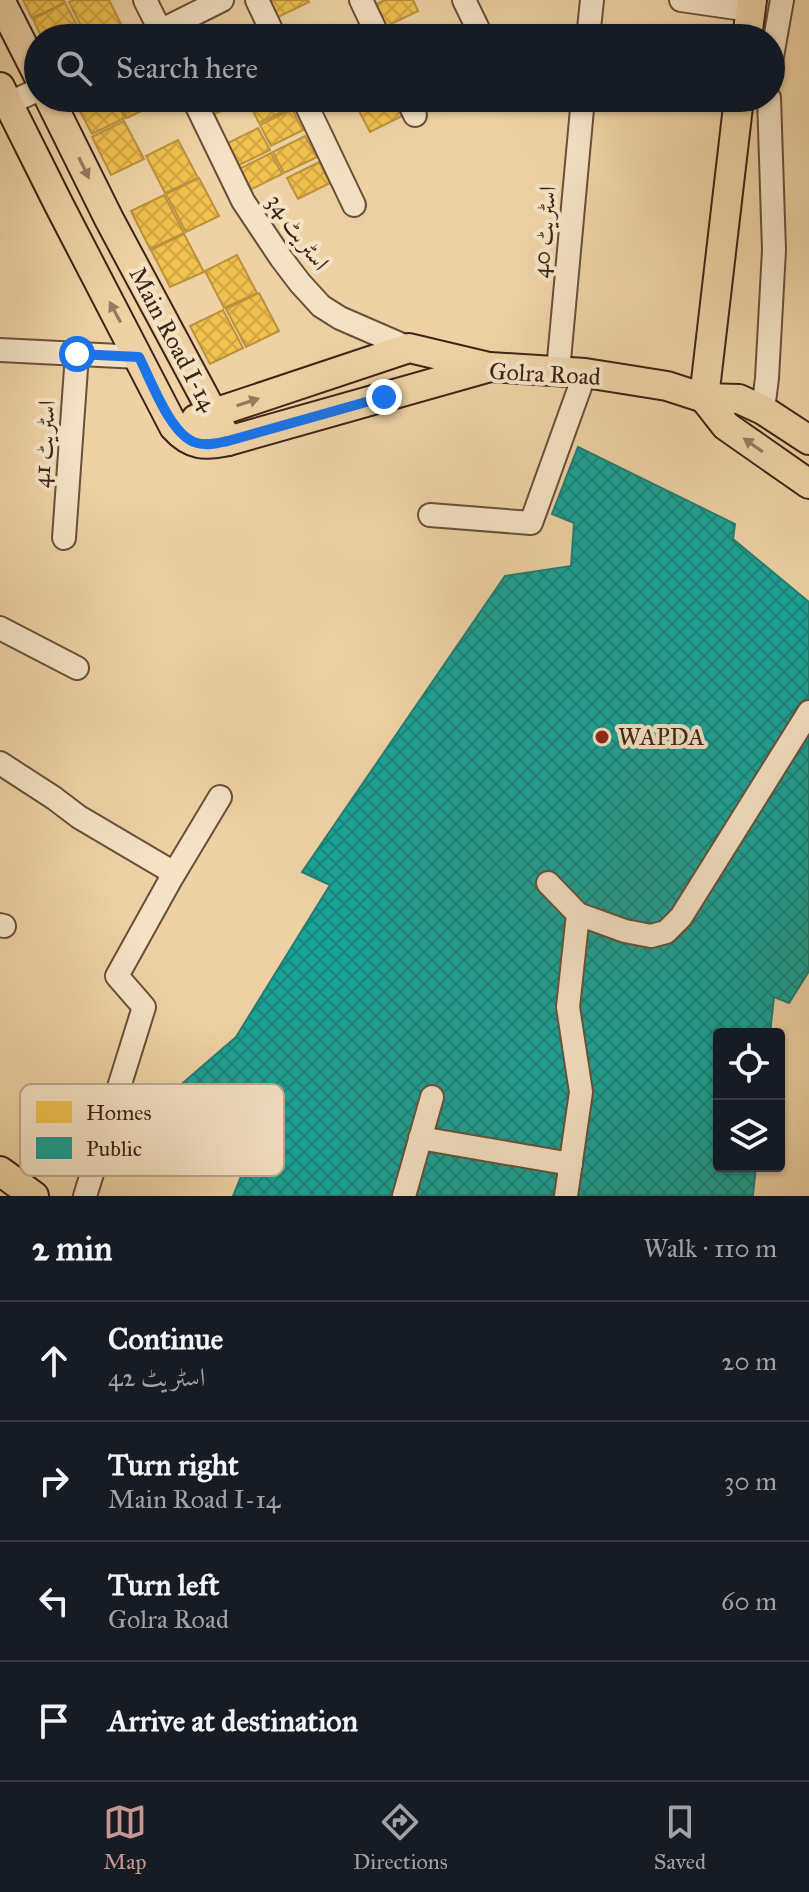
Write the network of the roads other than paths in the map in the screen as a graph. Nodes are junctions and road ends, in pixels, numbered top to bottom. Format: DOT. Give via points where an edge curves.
graph roads {
  1 [pos="0,0"];
  2 [pos="145,0"];
  3 [pos="222,0"];
  4 [pos="257,0"];
  5 [pos="361,0"];
  6 [pos="464,0"];
  7 [pos="592,0"];
  8 [pos="681,0"];
  9 [pos="782,0"];
  10 [pos="751,5"];
  11 [pos="153,24"];
  12 [pos="179,24"];
  13 [pos="268,24"];
  14 [pos="372,24"];
  15 [pos="476,24"];
  16 [pos="589,24"];
  17 [pos="778,24"];
  18 [pos="24,47"];
  19 [pos="24,94"];
  20 [pos="3,99"];
  21 [pos="56,112"];
  22 [pos="200,112"];
  23 [pos="310,112"];
  24 [pos="582,112"];
  25 [pos="737,112"];
  26 [pos="769,112"];
  27 [pos="354,205"];
  28 [pos="409,348"];
  29 [pos="0,350"];
  30 [pos="77,354"];
  31 [pos="139,357"];
  32 [pos="490,367"];
  33 [pos="571,372"];
  34 [pos="704,398"];
  35 [pos="763,410"];
  36 [pos="213,413"];
  37 [pos="174,427"];
  38 [pos="809,440"];
  39 [pos="228,441"];
  40 [pos="809,484"];
  41 [pos="430,515"];
  42 [pos="64,538"];
  43 [pos="0,628"];
  44 [pos="77,668"];
  45 [pos="809,712"];
  46 [pos="0,763"];
  47 [pos="220,797"];
  48 [pos="174,873"];
  49 [pos="548,883"];
  50 [pos="578,914"];
  51 [pos="120,1084"];
  52 [pos="432,1097"];
  53 [pos="420,1138"];
  54 [pos="571,1164"];
  55 [pos="0,1171"];
  56 [pos="91,1176"];
  57 [pos="34,1196"];
  58 [pos="85,1196"];
  59 [pos="404,1196"];
  60 [pos="566,1196"];
  1 -- 18 [label="main road"];
  2 -- 11 [label="street"];
  3 -- 12 [label="street"];
  4 -- 13 [label="street"];
  5 -- 14 [label="street"];
  6 -- 15 [label="street"];
  7 -- 16 [label="street"];
  8 -- 10 [label="street"];
  9 -- 17 [label="street"];
  19 -- 20 [label="street"];
  31 -- 20 [label="main road, Main Road I-14, one-way"];
  21 -- 36 [label="main road, Main Road I-14, one-way"];
  22 -- 28 [label="street, اسٹریٹ 34" via="243,201 300,283 340,318"];
  23 -- 27 [label="street"];
  24 -- 33 [label="street, اسٹریٹ 40"];
  25 -- 34 [label="main road"];
  26 -- 35 [label="street" via="774,250"];
  28 -- 32 [label="main road"];
  36 -- 28 [label="main road, one-way"];
  29 -- 30 [label="street"];
  30 -- 31 [label="street"];
  30 -- 42 [label="street, اسٹریٹ 41"];
  31 -- 37 [label="main road, Main Road I-14"];
  32 -- 33 [label="main road, Golra Road"];
  32 -- 39 [label="main road, Golra Road"];
  33 -- 34 [label="main road, Golra Road" via="667,386"];
  33 -- 41 [label="street, اسٹریٹ 40" via="531,523"];
  34 -- 35 [label="main road, Golra Road" via="739,399"];
  40 -- 34 [label="main road, one-way" via="726,426"];
  35 -- 38 [label="main road, Golra Road"];
  36 -- 37 [label="main road"];
  36 -- 39 [label="main road, Main Road I-14"];
  37 -- 39 [label="main road, Main Road I-14" via="197,443"];
  43 -- 44 [label="street"];
  45 -- 50 [label="street" via="681,917 666,932 638,934"];
  46 -- 48 [label="street"];
  47 -- 48 [label="street"];
  48 -- 51 [label="street" via="117,976 144,1007"];
  49 -- 50 [label="street"];
  50 -- 54 [label="street" via="568,1007 581,1092"];
  52 -- 53 [label="street"];
  53 -- 54 [label="street"];
  53 -- 59 [label="street"];
  54 -- 60 [label="street"];
  55 -- 57 [label="main road"];
  56 -- 58 [label="street"];
}
